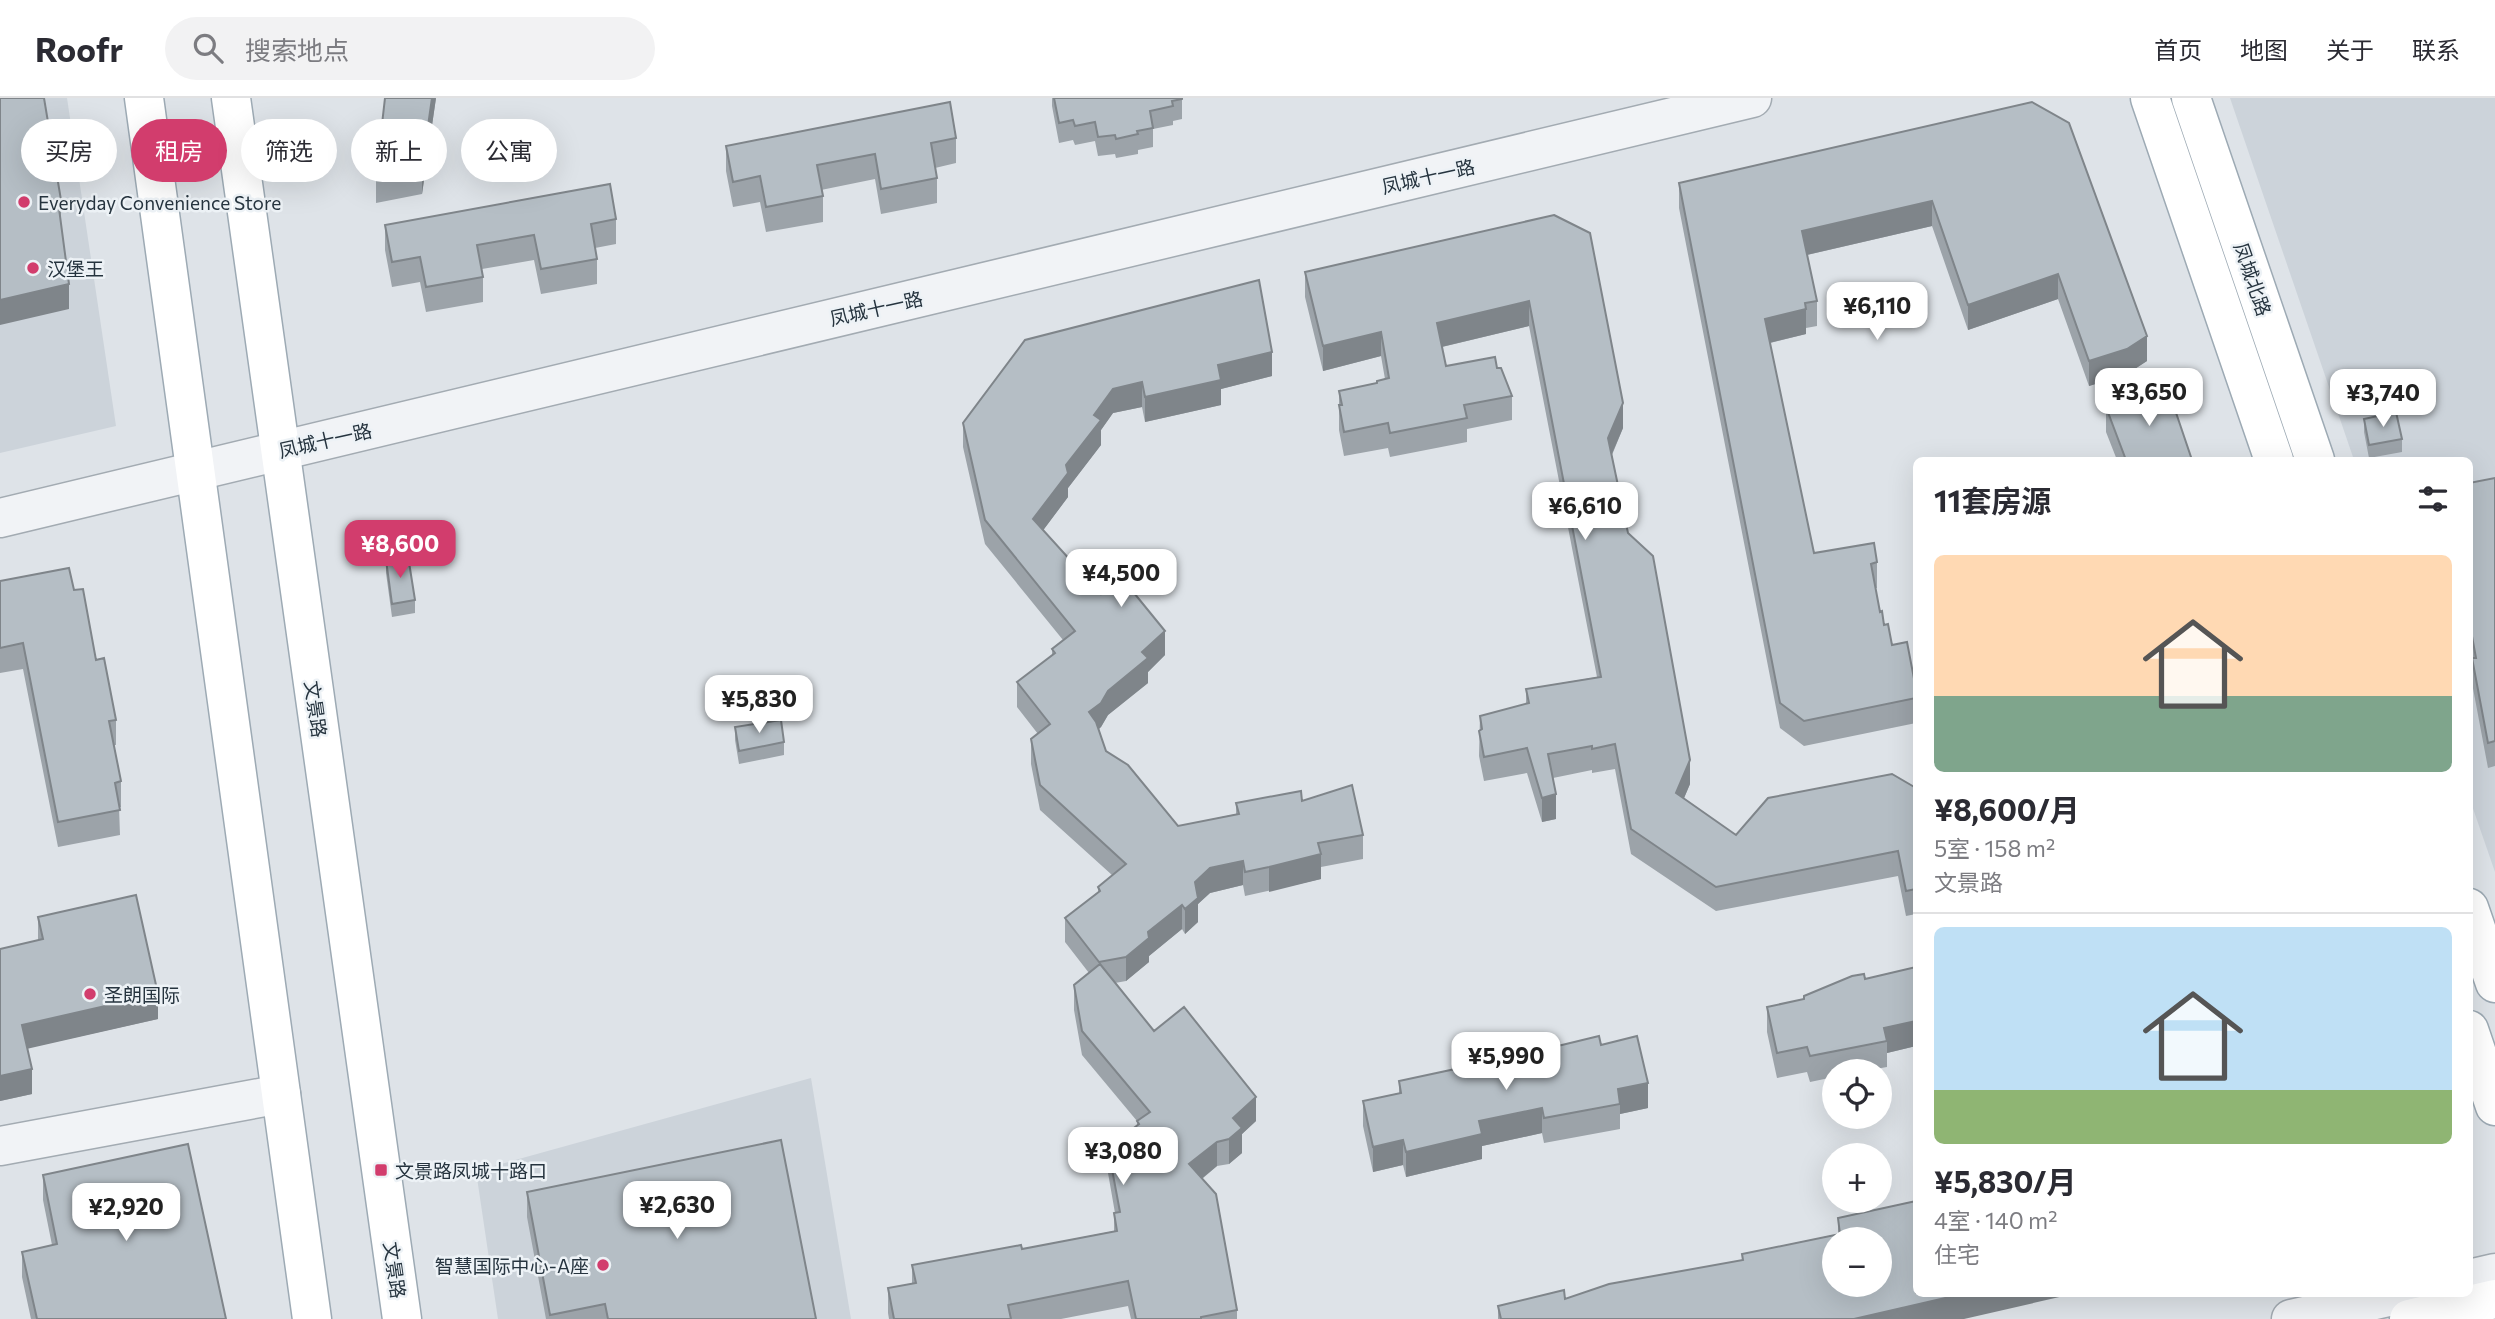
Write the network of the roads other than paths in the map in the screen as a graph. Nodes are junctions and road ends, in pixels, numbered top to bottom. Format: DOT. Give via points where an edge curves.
graph roads {
  1 [pos="144,98"];
  2 [pos="231,98"];
  3 [pos="1752,98"];
  4 [pos="2150,98"];
  5 [pos="2191,98"];
  6 [pos="279,451"];
  7 [pos="2273,457"];
  8 [pos="2314,457"];
  9 [pos="196,470"];
  10 [pos="0,517"];
  11 [pos="2473,920"];
  12 [pos="2495,983"];
  13 [pos="2473,1042"];
  14 [pos="281,1094"];
  15 [pos="2495,1106"];
  16 [pos="0,1146"];
  17 [pos="2495,1273"];
  18 [pos="2473,1278"];
  19 [pos="2388,1297"];
  20 [pos="2495,1299"];
  21 [pos="312,1319"];
  22 [pos="402,1319"];
  23 [pos="2291,1319"];
  24 [pos="2409,1319"];
  1 -- 9 [label="main road"];
  2 -- 6 [label="main road, 文景路"];
  3 -- 6 [label="street, 凤城十一路"];
  4 -- 7 [label="main road, 凤城北路"];
  5 -- 8 [label="main road, 凤城北路"];
  6 -- 9 [label="street, 凤城十一路"];
  6 -- 22 [label="main road, 文景路"];
  9 -- 10 [label="street, 凤城十一路"];
  9 -- 14 [label="main road"];
  11 -- 12 [label="main road"];
  13 -- 15 [label="main road"];
  14 -- 16 [label="street"];
  14 -- 21 [label="main road"];
  17 -- 18 [label="street"];
  19 -- 23 [label="street"];
  20 -- 24 [label="main road"];
}
